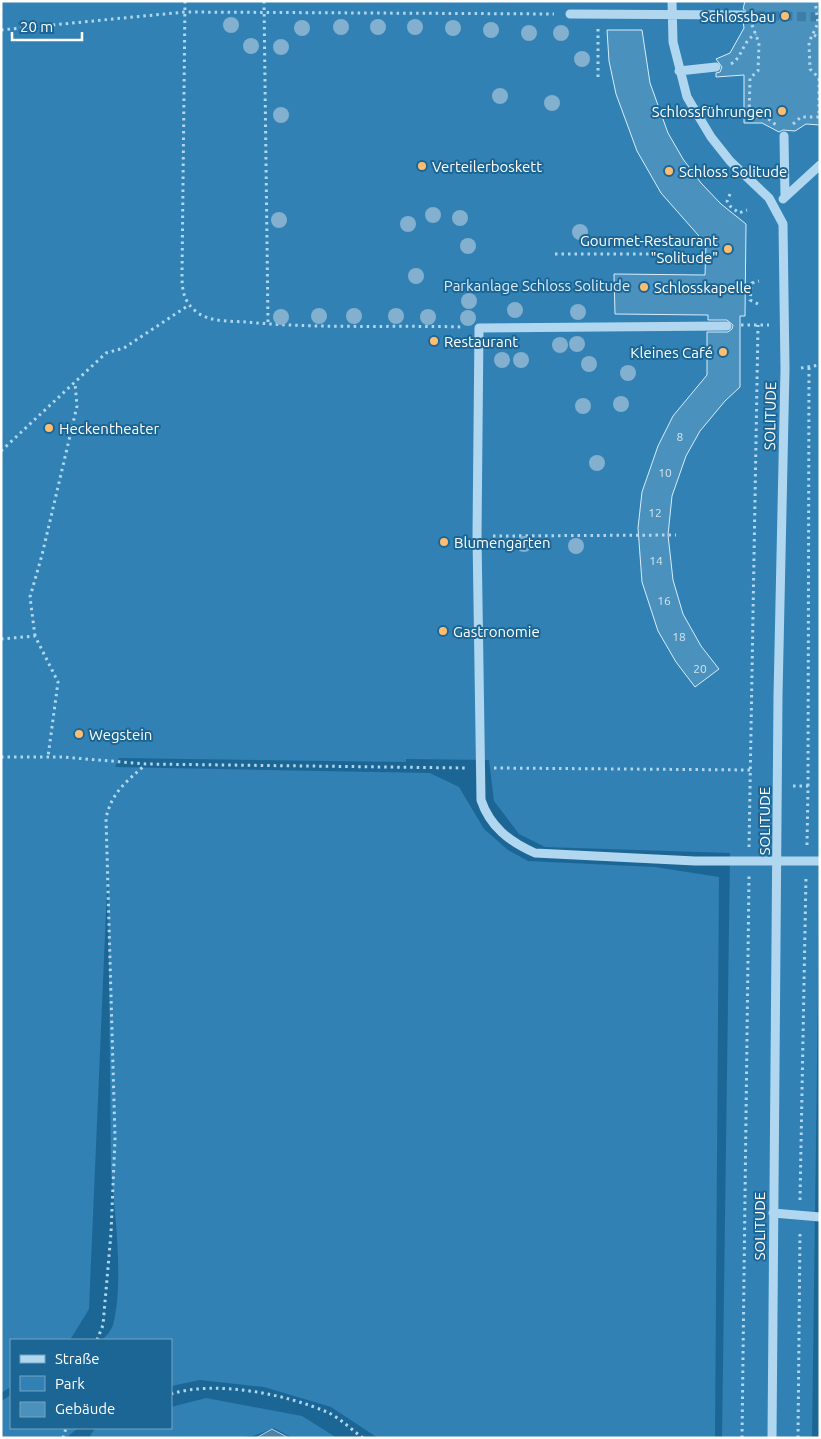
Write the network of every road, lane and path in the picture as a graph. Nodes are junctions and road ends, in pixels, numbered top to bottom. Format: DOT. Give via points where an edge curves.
graph roads {
  1 [pos="185,1"];
  2 [pos="264,1"];
  3 [pos="672,1"];
  4 [pos="816,2"];
  5 [pos="185,12"];
  6 [pos="264,12"];
  7 [pos="598,13"];
  8 [pos="672,13"];
  9 [pos="570,14"];
  10 [pos="743,14"];
  11 [pos="751,20"];
  12 [pos="1,30"];
  13 [pos="756,34"];
  14 [pos="814,35"];
  15 [pos="820,38"];
  16 [pos="716,67"];
  17 [pos="679,71"];
  18 [pos="598,77"];
  19 [pos="788,126"];
  20 [pos="783,131"];
  21 [pos="820,165"];
  22 [pos="730,194"];
  23 [pos="785,197"];
  24 [pos="775,206"];
  25 [pos="747,210"];
  26 [pos="555,254"];
  27 [pos="654,254"];
  28 [pos="758,281"];
  29 [pos="758,304"];
  30 [pos="189,305"];
  31 [pos="268,324"];
  32 [pos="745,325"];
  33 [pos="758,325"];
  34 [pos="785,325"];
  35 [pos="726,326"];
  36 [pos="479,328"];
  37 [pos="809,368"];
  38 [pos="75,383"];
  39 [pos="1,451"];
  40 [pos="676,535"];
  41 [pos="477,536"];
  42 [pos="35,636"];
  43 [pos="1,639"];
  44 [pos="1,756"];
  45 [pos="48,757"];
  46 [pos="146,764"];
  47 [pos="480,768"];
  48 [pos="751,770"];
  49 [pos="808,786"];
  50 [pos="778,787"];
  51 [pos="778,860"];
  52 [pos="749,861"];
  53 [pos="806,861"];
  54 [pos="820,861"];
  55 [pos="773,1213"];
  56 [pos="800,1216"];
  57 [pos="820,1217"];
  58 [pos="97,1339"];
  59 [pos="172,1394"];
  60 [pos="363,1438"];
  61 [pos="742,1438"];
  62 [pos="772,1438"];
  63 [pos="798,1438"];
  1 -- 5 [label="path"];
  2 -- 6 [label="path"];
  3 -- 8 [label="street, SOLITUDE"];
  4 -- 14 [label="path" via="818,23"];
  5 -- 6 [label="path"];
  5 -- 12 [label="path"];
  5 -- 30 [label="path" via="182,276 183,293"];
  6 -- 9 [label="path"];
  6 -- 31 [label="path"];
  7 -- 8 [label="street"];
  7 -- 9 [label="street"];
  7 -- 18 [label="path"];
  8 -- 10 [label="street"];
  8 -- 17 [label="street, SOLITUDE"];
  11 -- 13 [label="path"];
  13 -- 16 [label="path" via="746,41 735,61 728,66"];
  13 -- 20 [label="path" via="759,42 758,71 750,78 749,117 766,118"];
  14 -- 15 [label="path"];
  14 -- 19 [label="path" via="809,42 810,69 818,78 819,117 801,117"];
  16 -- 17 [label="street"];
  17 -- 24 [label="street, SOLITUDE" via="687,97 711,137"];
  20 -- 23 [label="street"];
  21 -- 23 [label="street"];
  22 -- 25 [label="path" via="731,210 741,213"];
  23 -- 24 [label="street"];
  24 -- 34 [label="street, SOLITUDE" via="783,224"];
  26 -- 27 [label="path"];
  28 -- 29 [label="path" via="752,283 748,292 752,302"];
  30 -- 31 [label="path" via="212,319"];
  30 -- 38 [label="path" via="124,348 106,353"];
  31 -- 36 [label="path"];
  32 -- 33 [label="path"];
  33 -- 34 [label="path"];
  33 -- 48 [label="path"];
  34 -- 50 [label="street, SOLITUDE"];
  35 -- 36 [label="street"];
  36 -- 41 [label="street"];
  37 -- 49 [label="path"];
  38 -- 39 [label="path"];
  38 -- 42 [label="path" via="77,406 30,597"];
  40 -- 41 [label="path"];
  41 -- 47 [label="street"];
  42 -- 43 [label="path"];
  42 -- 45 [label="path" via="58,682"];
  44 -- 45 [label="path"];
  45 -- 46 [label="path"];
  46 -- 47 [label="path"];
  46 -- 58 [label="path" via="117,791 106,818 115,1138 103,1325"];
  47 -- 48 [label="path"];
  47 -- 52 [label="street" via="481,800 492,822 518,846 536,854"];
  48 -- 52 [label="path"];
  49 -- 50 [label="path"];
  49 -- 53 [label="path"];
  50 -- 51 [label="street, SOLITUDE"];
  51 -- 52 [label="street"];
  51 -- 53 [label="street"];
  51 -- 55 [label="street, SOLITUDE"];
  52 -- 61 [label="path"];
  53 -- 54 [label="street"];
  53 -- 56 [label="path"];
  55 -- 56 [label="street"];
  55 -- 62 [label="street, SOLITUDE"];
  56 -- 57 [label="street"];
  56 -- 63 [label="path"];
  59 -- 60 [label="path" via="189,1388 264,1392 330,1414"];
}
